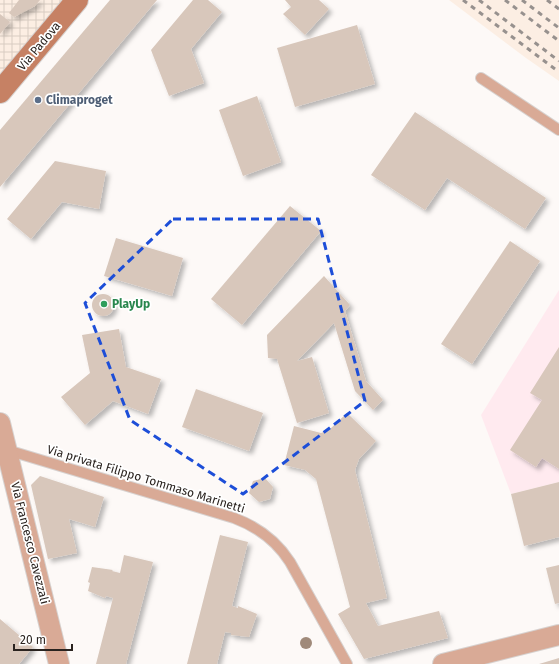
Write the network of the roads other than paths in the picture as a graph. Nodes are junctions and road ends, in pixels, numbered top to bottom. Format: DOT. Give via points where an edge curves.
graph roads {
  1 [pos="77,0"];
  2 [pos="481,78"];
  3 [pos="0,92"];
  4 [pos="559,130"];
  5 [pos="0,423"];
  6 [pos="7,450"];
  7 [pos="559,635"];
  8 [pos="59,664"];
  9 [pos="347,664"];
  10 [pos="443,664"];
  1 -- 3 [label="street, Via Padova"];
  2 -- 4 [label="lane"];
  5 -- 6 [label="street, Via Francesco Cavezzali"];
  6 -- 8 [label="street, Via Francesco Cavezzali"];
  6 -- 9 [label="lane, Via privata Filippo Tommaso Marinetti" via="234,518 264,533 279,546 290,562"];
  7 -- 10 [label="street"];
}
